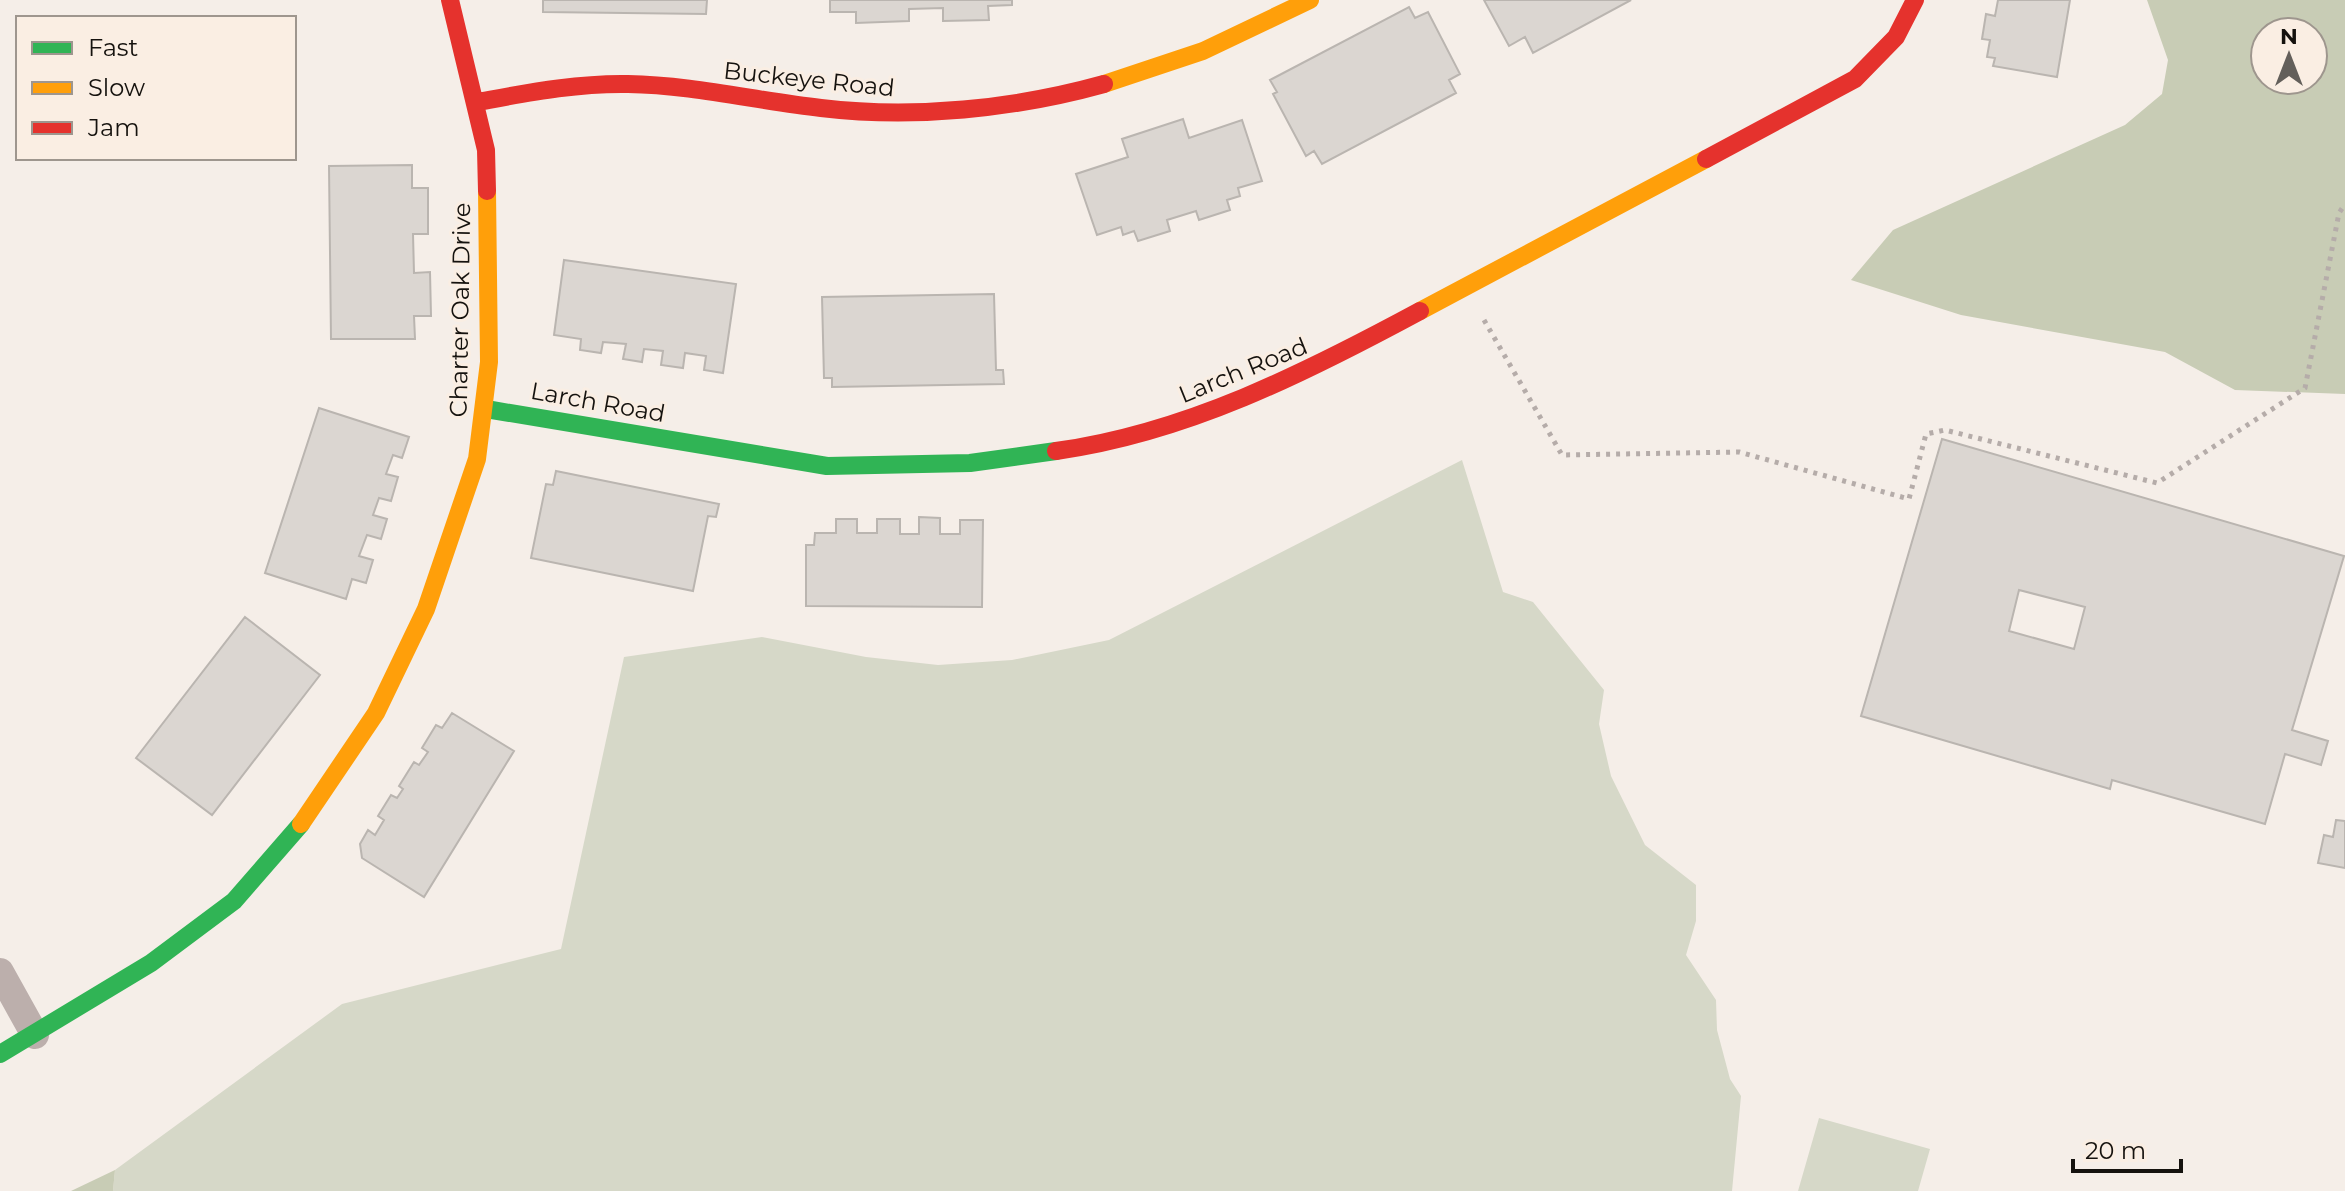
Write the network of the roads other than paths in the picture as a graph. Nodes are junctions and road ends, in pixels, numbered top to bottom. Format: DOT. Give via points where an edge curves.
graph roads {
  1 [pos="450,0"];
  2 [pos="1915,0"];
  3 [pos="1298,3"];
  4 [pos="477,102"];
  5 [pos="486,409"];
  6 [pos="0,972"];
  7 [pos="35,1035"];
  8 [pos="0,1054"];
  1 -- 4 [label="street, Charter Oak Drive"];
  2 -- 5 [label="street, Larch Road" via="1896,37 1855,79 1314,368 1204,414 1084,447 970,463 827,466"];
  3 -- 4 [label="street, Buckeye Road" via="1225,45 1076,89 961,110 848,111 608,83"];
  4 -- 5 [label="street, Charter Oak Drive" via="486,150"];
  5 -- 7 [label="street, Charter Oak Drive" via="477,459 426,609 376,713 309,815 234,901 151,963"];
  6 -- 7 [label="street"];
  7 -- 8 [label="street, Charter Oak Drive"];
}
